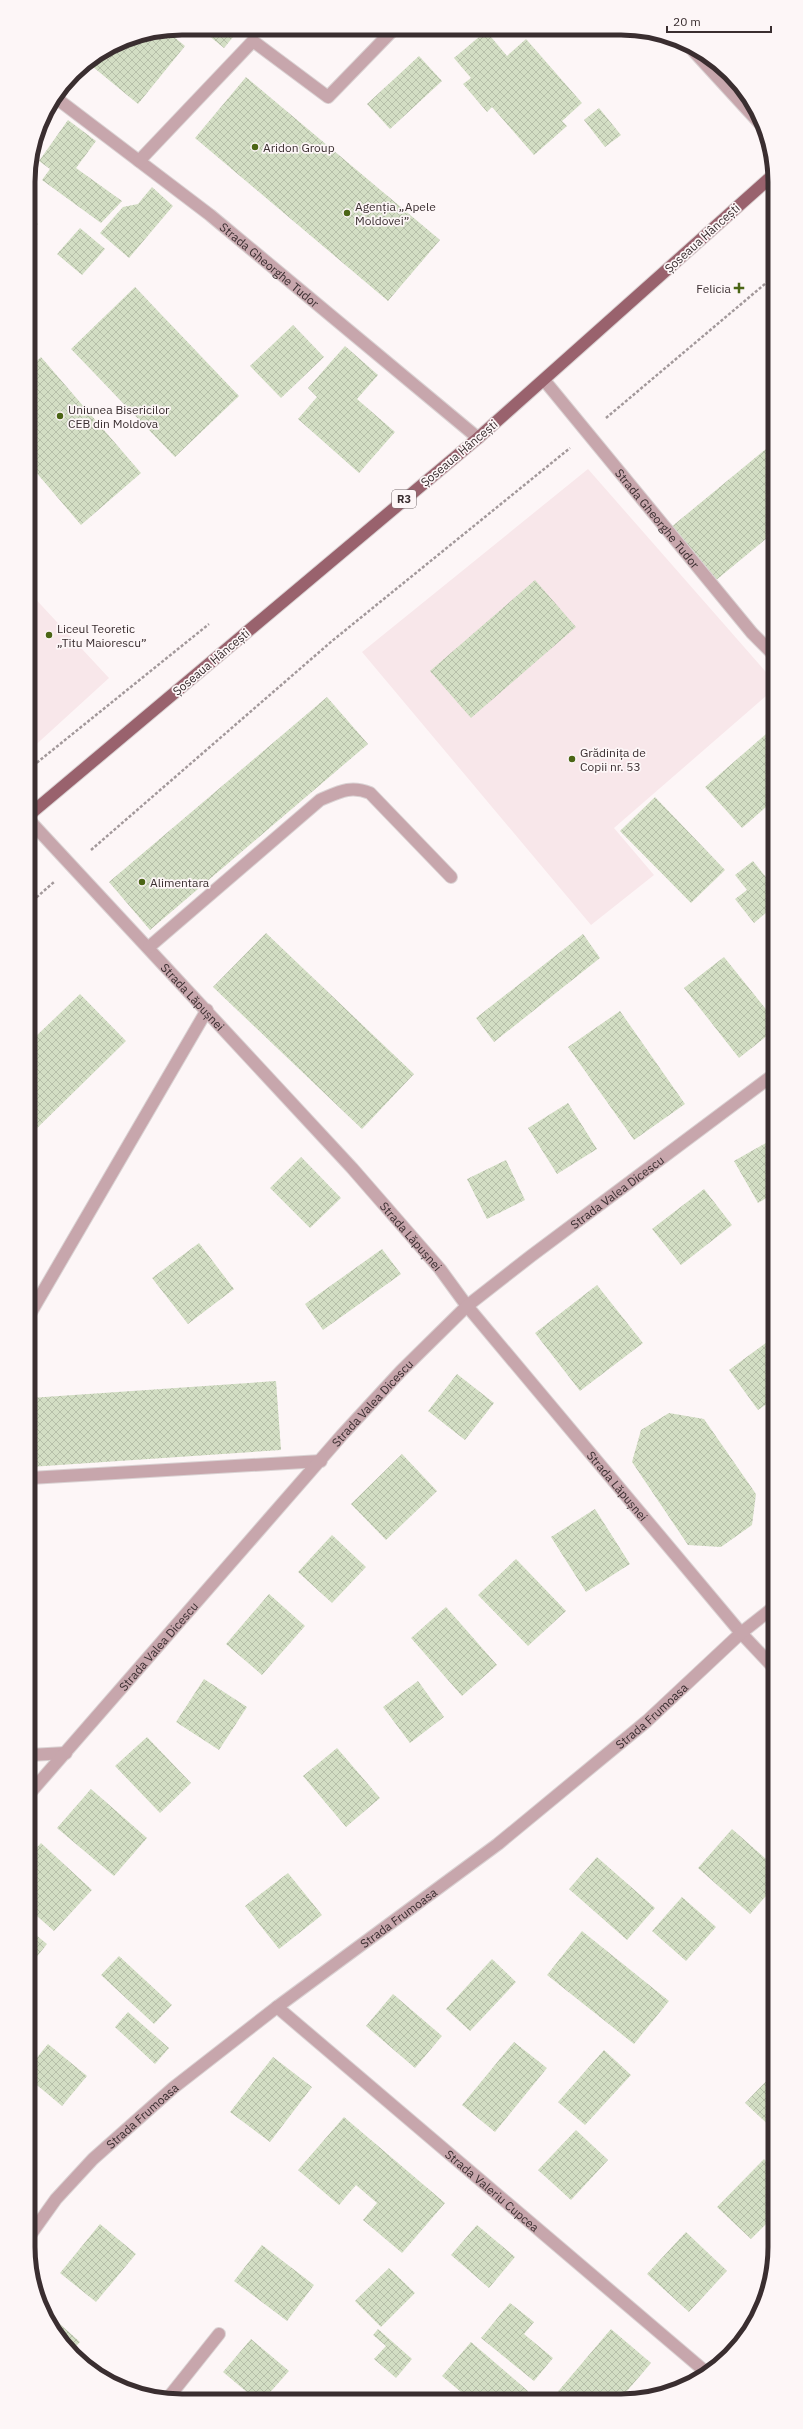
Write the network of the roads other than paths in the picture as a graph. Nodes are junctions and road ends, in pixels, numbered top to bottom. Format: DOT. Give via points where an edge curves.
graph roads {
  1 [pos="388,35"];
  2 [pos="700,58"];
  3 [pos="60,101"];
  4 [pos="752,114"];
  5 [pos="139,161"];
  6 [pos="768,180"];
  7 [pos="544,380"];
  8 [pos="478,438"];
  9 [pos="768,649"];
  10 [pos="35,810"];
  11 [pos="35,826"];
  12 [pos="451,877"];
  13 [pos="149,947"];
  14 [pos="207,1010"];
  15 [pos="768,1079"];
  16 [pos="35,1305"];
  17 [pos="467,1306"];
  18 [pos="321,1461"];
  19 [pos="35,1478"];
  20 [pos="768,1612"];
  21 [pos="741,1633"];
  22 [pos="768,1662"];
  23 [pos="66,1753"];
  24 [pos="35,1755"];
  25 [pos="35,1787"];
  26 [pos="278,2007"];
  27 [pos="35,2228"];
  28 [pos="218,2334"];
  29 [pos="702,2370"];
  30 [pos="171,2394"];
  1 -- 5 [label="street" via="328,97 253,41"];
  2 -- 4 [label="street"];
  3 -- 5 [label="street, Strada Gheorghe Tudor"];
  5 -- 8 [label="street, Strada Gheorghe Tudor" via="210,215"];
  6 -- 7 [label="main road, Șoseaua Hâncești / R3"];
  7 -- 8 [label="main road, Șoseaua Hâncești / R3"];
  7 -- 9 [label="street, Strada Gheorghe Tudor" via="752,633"];
  8 -- 10 [label="main road, Șoseaua Hâncești / R3"];
  11 -- 13 [label="street, Strada Lăpușnei"];
  12 -- 13 [label="street" via="370,793 358,788 340,791 320,800"];
  13 -- 14 [label="street, Strada Lăpușnei"];
  14 -- 16 [label="street"];
  14 -- 17 [label="street, Strada Lăpușnei" via="352,1168 440,1269"];
  15 -- 17 [label="street, Strada Valea Dicescu"];
  17 -- 18 [label="street, Strada Valea Dicescu" via="401,1371"];
  17 -- 21 [label="street, Strada Lăpușnei"];
  18 -- 19 [label="street"];
  18 -- 23 [label="street, Strada Valea Dicescu"];
  20 -- 21 [label="street, Strada Frumoasa"];
  21 -- 22 [label="street, Strada Lăpușnei"];
  21 -- 26 [label="street, Strada Frumoasa" via="646,1721 498,1844"];
  23 -- 24 [label="street"];
  23 -- 25 [label="street, Strada Valea Dicescu"];
  26 -- 27 [label="street, Strada Frumoasa" via="173,2088 92,2158 56,2199"];
  26 -- 29 [label="street, Strada Valeriu Cupcea"];
  28 -- 30 [label="street"];
}
